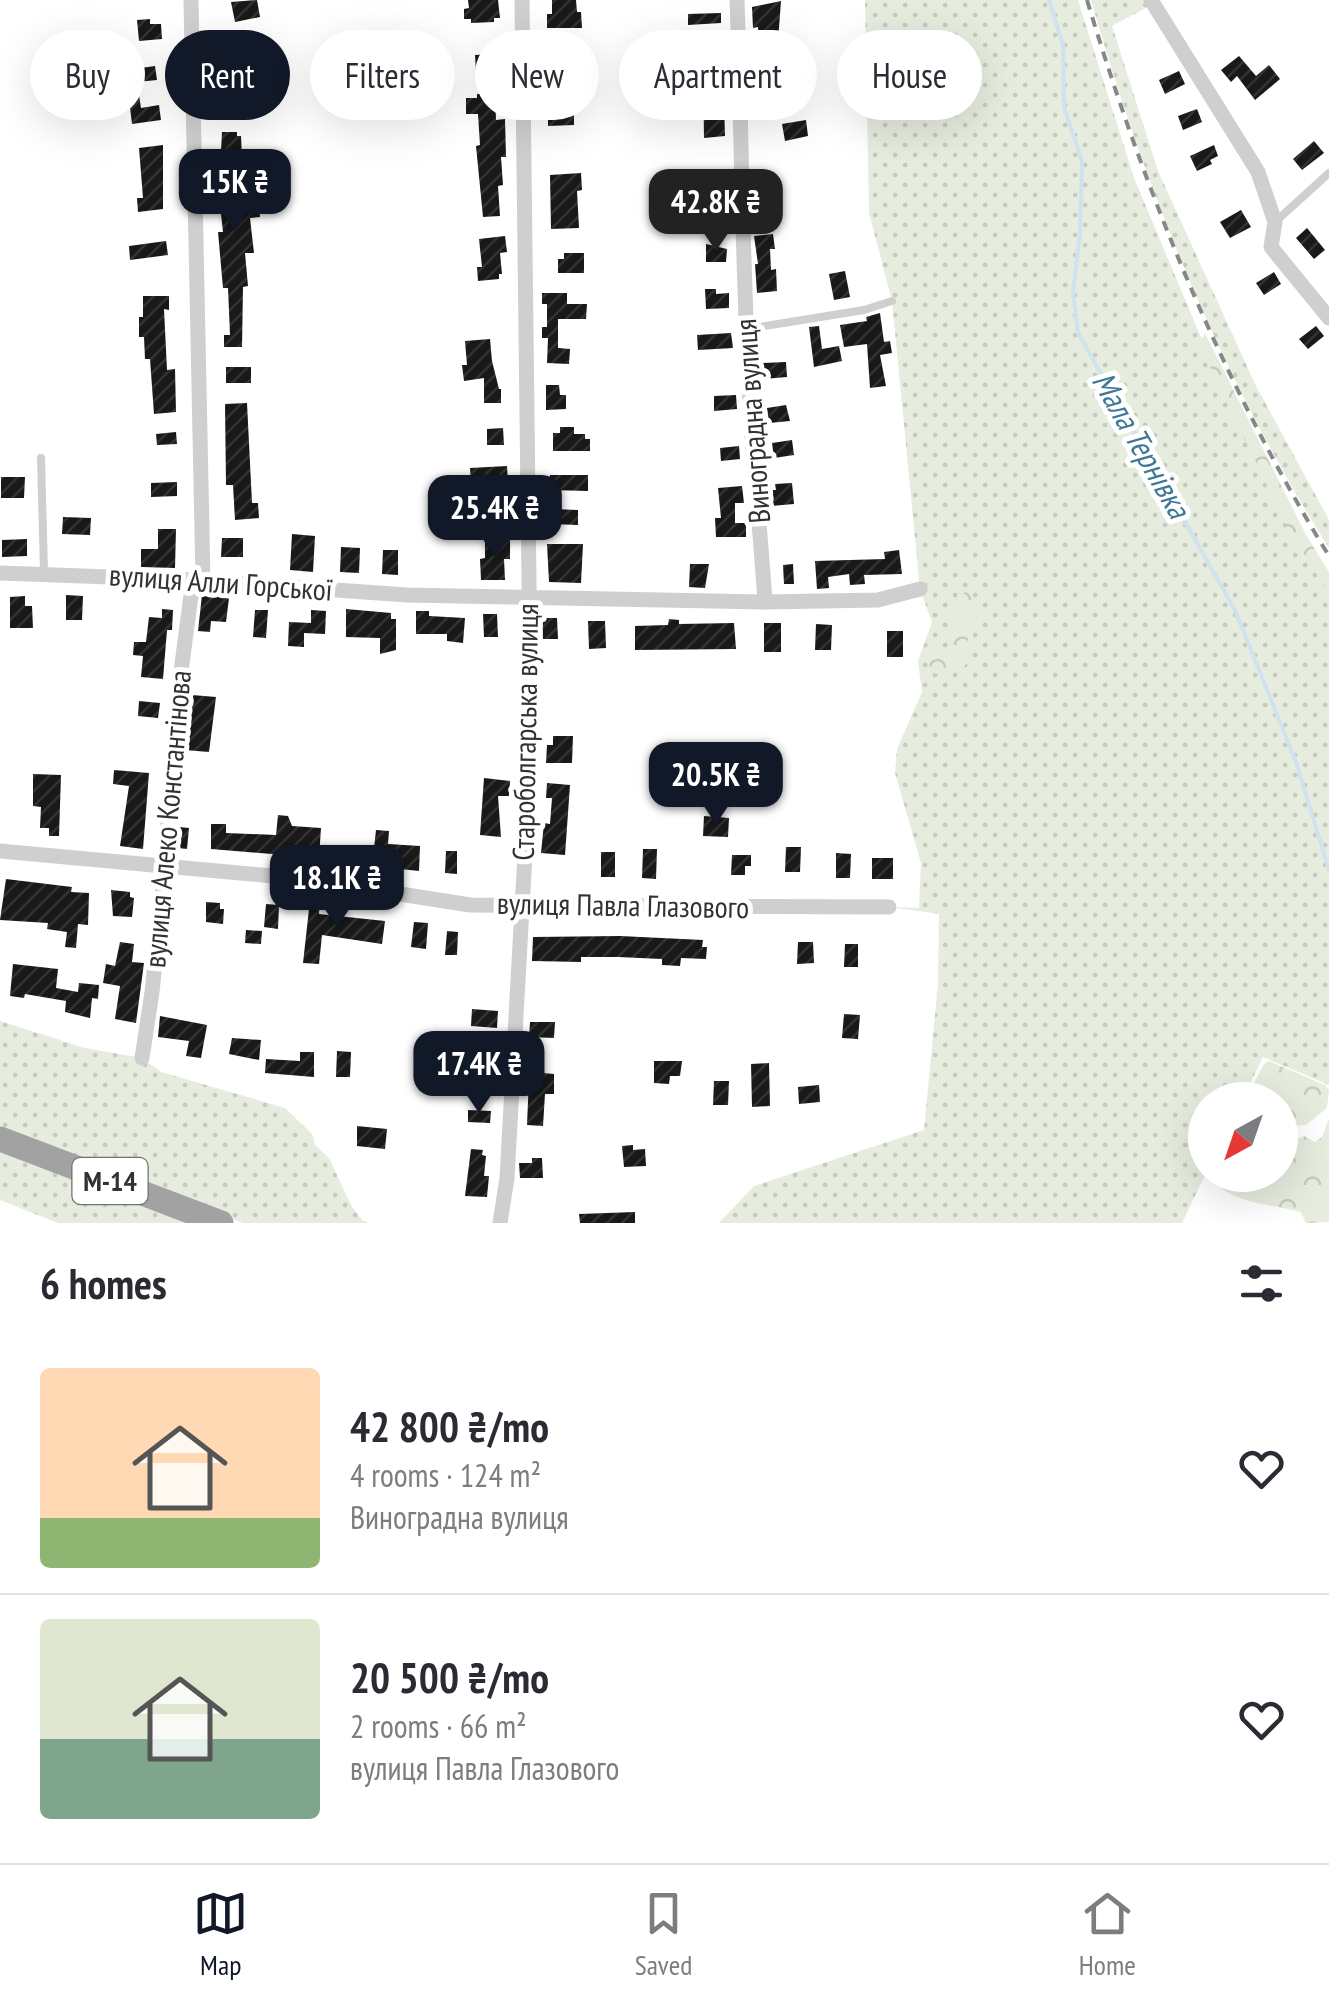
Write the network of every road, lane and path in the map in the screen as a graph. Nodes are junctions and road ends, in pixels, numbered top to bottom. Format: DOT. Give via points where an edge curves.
graph roads {
  1 [pos="191,0"];
  2 [pos="522,0"];
  3 [pos="737,0"];
  4 [pos="1151,0"];
  5 [pos="1329,172"];
  6 [pos="1276,222"];
  7 [pos="892,302"];
  8 [pos="1329,318"];
  9 [pos="747,329"];
  10 [pos="41,458"];
  11 [pos="44,572"];
  12 [pos="0,573"];
  13 [pos="198,580"];
  14 [pos="920,589"];
  15 [pos="528,596"];
  16 [pos="766,602"];
  17 [pos="0,851"];
  18 [pos="165,868"];
  19 [pos="523,904"];
  20 [pos="889,907"];
  21 [pos="142,1058"];
  22 [pos="0,1139"];
  23 [pos="221,1223"];
  24 [pos="500,1223"];
  1 -- 13 [label="street, вулиця Алеко Константінова"];
  2 -- 15 [label="street, Староболгарська вулиця"];
  3 -- 9 [label="street, Виноградна вулиця"];
  4 -- 6 [label="street" via="1258,172"];
  5 -- 6 [label="lane"];
  6 -- 8 [label="street" via="1271,246"];
  7 -- 9 [label="lane"];
  9 -- 16 [label="street, Виноградна вулиця"];
  10 -- 11 [label="lane"];
  11 -- 12 [label="street, вулиця Алли Горської"];
  11 -- 13 [label="street, вулиця Алли Горської"];
  13 -- 15 [label="street, вулиця Алли Горської"];
  13 -- 18 [label="street, вулиця Алеко Константінова" via="174,725"];
  14 -- 16 [label="street, вулиця Алли Горської" via="878,600"];
  15 -- 16 [label="street, вулиця Алли Горської"];
  15 -- 19 [label="street, Староболгарська вулиця" via="531,730"];
  17 -- 18 [label="street, вулиця Павла Глазового"];
  18 -- 19 [label="street, вулиця Павла Глазового" via="305,879 460,904"];
  18 -- 21 [label="street, вулиця Алеко Константінова"];
  19 -- 20 [label="street, вулиця Павла Глазового"];
  19 -- 24 [label="street, Староболгарська вулиця"];
  22 -- 23 [label="highway, М-14"];
}
